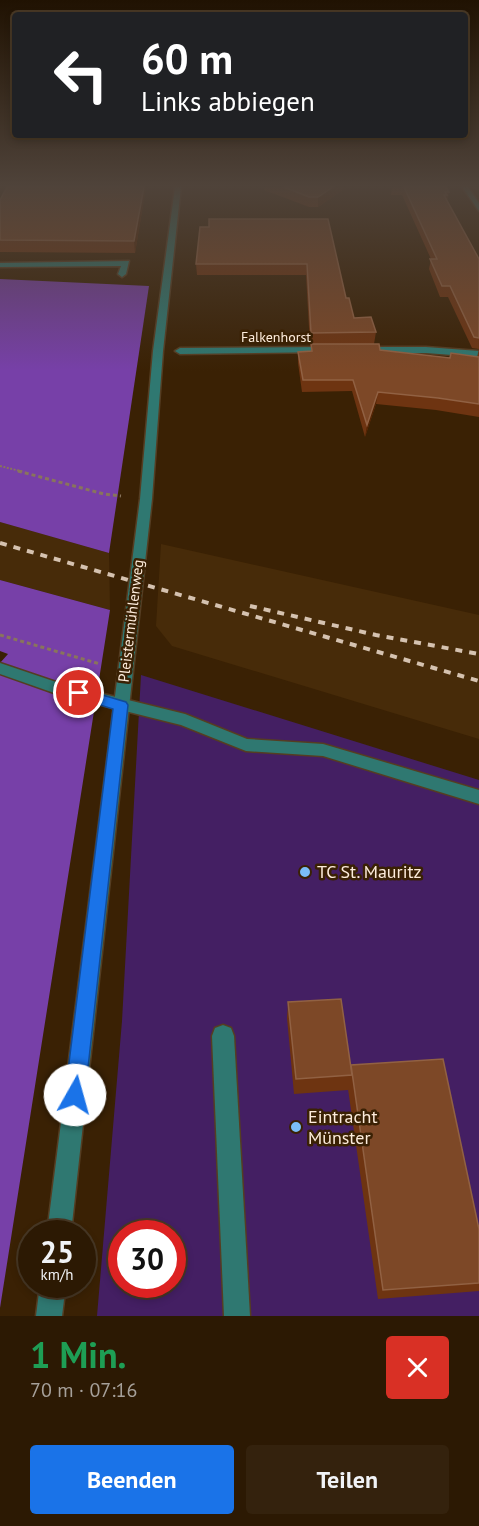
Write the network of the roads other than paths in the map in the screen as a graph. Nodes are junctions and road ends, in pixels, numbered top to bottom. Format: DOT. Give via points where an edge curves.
graph roads {
  1 [pos="171,248"];
  2 [pos="0,265"];
  3 [pos="122,274"];
  4 [pos="344,350"];
  5 [pos="356,350"];
  6 [pos="180,351"];
  7 [pos="479,354"];
  8 [pos="0,668"];
  9 [pos="121,705"];
  10 [pos="479,797"];
  11 [pos="223,1036"];
  12 [pos="61,1220"];
  13 [pos="51,1298"];
  14 [pos="49,1316"];
  15 [pos="237,1316"];
  1 -- 9 [label="street, Pleistermühlenweg"];
  2 -- 3 [label="street" via="126,263"];
  4 -- 6 [label="street, Falkenhorst"];
  5 -- 7 [label="street"];
  8 -- 9 [label="street"];
  9 -- 10 [label="street" via="185,720 246,745 323,750"];
  9 -- 12 [label="street, Pleistermühlenweg"];
  11 -- 15 [label="street"];
  13 -- 14 [label="street"];
}
